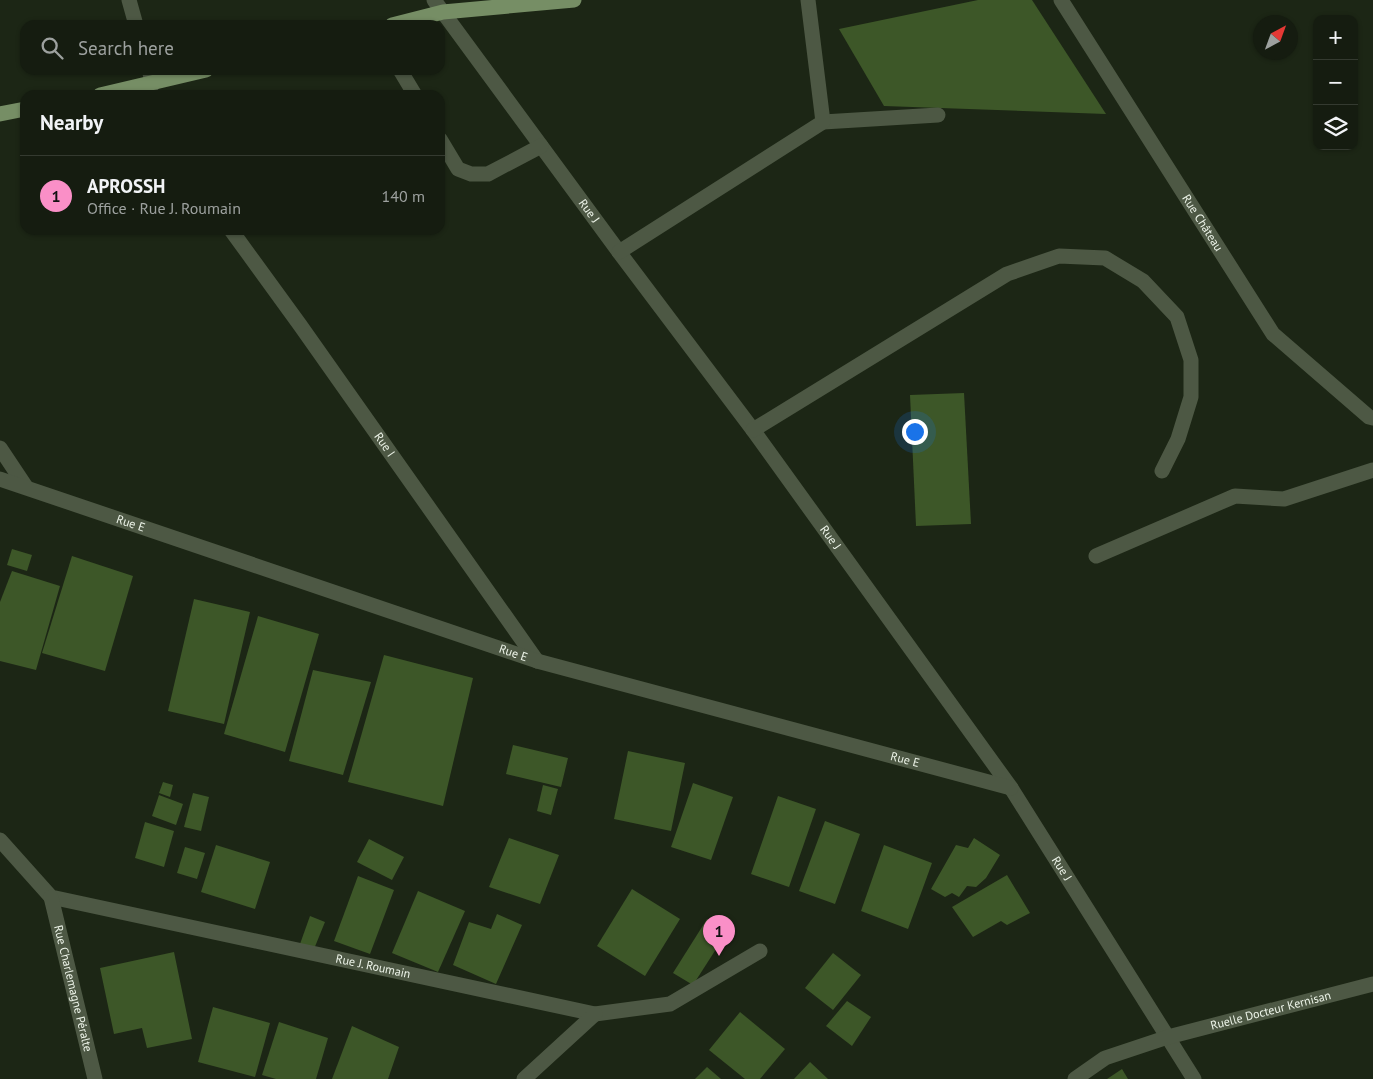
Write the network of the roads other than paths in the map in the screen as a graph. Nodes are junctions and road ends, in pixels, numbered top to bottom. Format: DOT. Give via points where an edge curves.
graph roads {
  1 [pos="129,0"];
  2 [pos="574,0"];
  3 [pos="808,0"];
  4 [pos="1060,0"];
  5 [pos="439,6"];
  6 [pos="135,20"];
  7 [pos="404,20"];
  8 [pos="167,75"];
  9 [pos="403,75"];
  10 [pos="151,77"];
  11 [pos="133,90"];
  12 [pos="411,90"];
  13 [pos="20,110"];
  14 [pos="0,114"];
  15 [pos="938,115"];
  16 [pos="823,122"];
  17 [pos="541,146"];
  18 [pos="445,147"];
  19 [pos="235,235"];
  20 [pos="619,252"];
  21 [pos="1373,418"];
  22 [pos="753,430"];
  23 [pos="0,448"];
  24 [pos="1373,470"];
  25 [pos="1162,471"];
  26 [pos="0,479"];
  27 [pos="26,486"];
  28 [pos="1096,556"];
  29 [pos="537,661"];
  30 [pos="1011,788"];
  31 [pos="0,840"];
  32 [pos="51,897"];
  33 [pos="760,951"];
  34 [pos="1373,984"];
  35 [pos="595,1014"];
  36 [pos="1168,1037"];
  37 [pos="95,1079"];
  38 [pos="524,1079"];
  39 [pos="1075,1079"];
  40 [pos="1194,1079"];
  1 -- 6 [label="street"];
  2 -- 5 [label="main road"];
  3 -- 16 [label="street"];
  4 -- 21 [label="street, Rue Château" via="1273,334"];
  5 -- 7 [label="main road"];
  5 -- 17 [label="street, Rue J"];
  8 -- 10 [label="main road"];
  9 -- 12 [label="street"];
  10 -- 11 [label="main road"];
  13 -- 14 [label="main road"];
  15 -- 16 [label="street"];
  16 -- 20 [label="street"];
  17 -- 18 [label="street" via="488,174 471,174 458,169"];
  17 -- 20 [label="street, Rue J"];
  19 -- 29 [label="street, Rue I"];
  20 -- 22 [label="street, Rue J"];
  22 -- 25 [label="street" via="1006,274 1059,256 1105,258 1143,281 1177,317 1191,360 1190,397 1178,439"];
  22 -- 30 [label="street, Rue J"];
  23 -- 27 [label="street"];
  24 -- 28 [label="street" via="1284,499 1235,496"];
  26 -- 27 [label="street, Rue E"];
  27 -- 29 [label="street, Rue E"];
  29 -- 30 [label="street, Rue E"];
  30 -- 36 [label="street, Rue J"];
  31 -- 32 [label="street"];
  32 -- 35 [label="street, Rue J. Roumain"];
  32 -- 37 [label="street, Rue Charlemagne Péralte"];
  33 -- 35 [label="street, Rue J. Roumain" via="670,1004"];
  34 -- 36 [label="street, Ruelle Docteur Kernisan"];
  35 -- 38 [label="street"];
  36 -- 39 [label="street, Ruelle Docteur Kernisan" via="1104,1058"];
  36 -- 40 [label="street, Rue J"];
}
